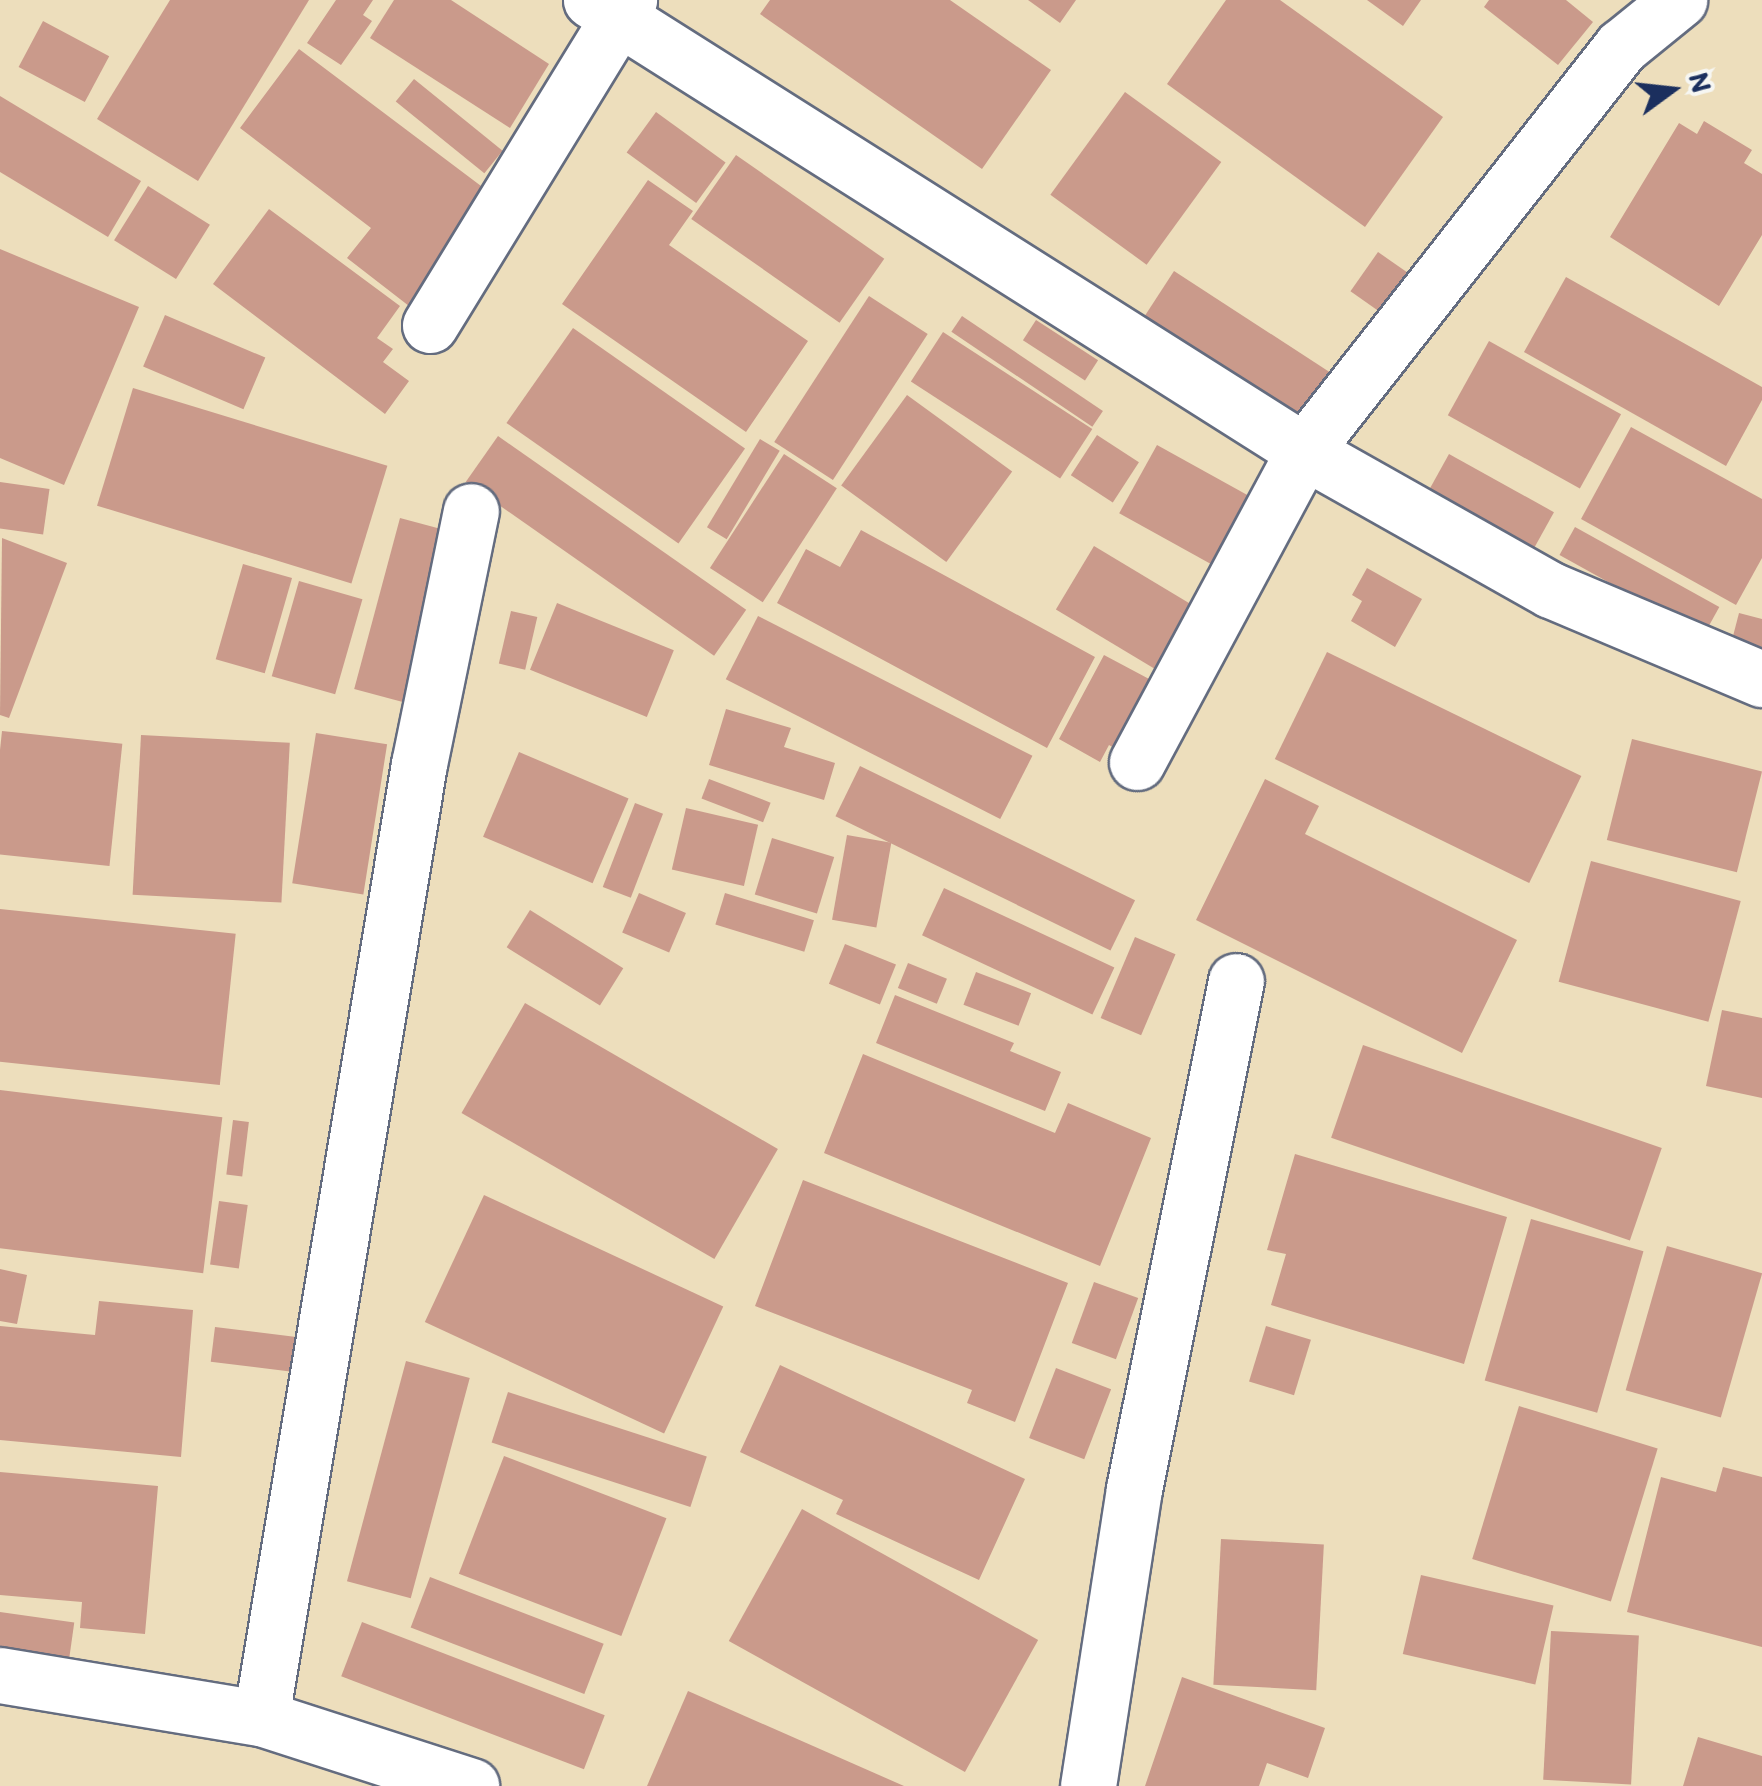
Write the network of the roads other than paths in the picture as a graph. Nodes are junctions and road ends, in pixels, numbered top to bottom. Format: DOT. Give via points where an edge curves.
graph roads {
  1 [pos="1679,0"];
  2 [pos="612,6"];
  3 [pos="430,326"];
  4 [pos="1304,451"];
  5 [pos="471,511"];
  6 [pos="1762,679"];
  7 [pos="1138,762"];
  8 [pos="1236,982"];
  9 [pos="0,1675"];
  10 [pos="261,1718"];
  11 [pos="471,1786"];
  12 [pos="1088,1786"];
  1 -- 4 [label="street" via="1621,47"];
  2 -- 3 [label="street"];
  2 -- 4 [label="street"];
  4 -- 6 [label="street" via="1551,590"];
  4 -- 7 [label="street"];
  5 -- 10 [label="street" via="392,920"];
  8 -- 12 [label="street" via="1134,1490"];
  9 -- 10 [label="street"];
  10 -- 11 [label="street"];
}
